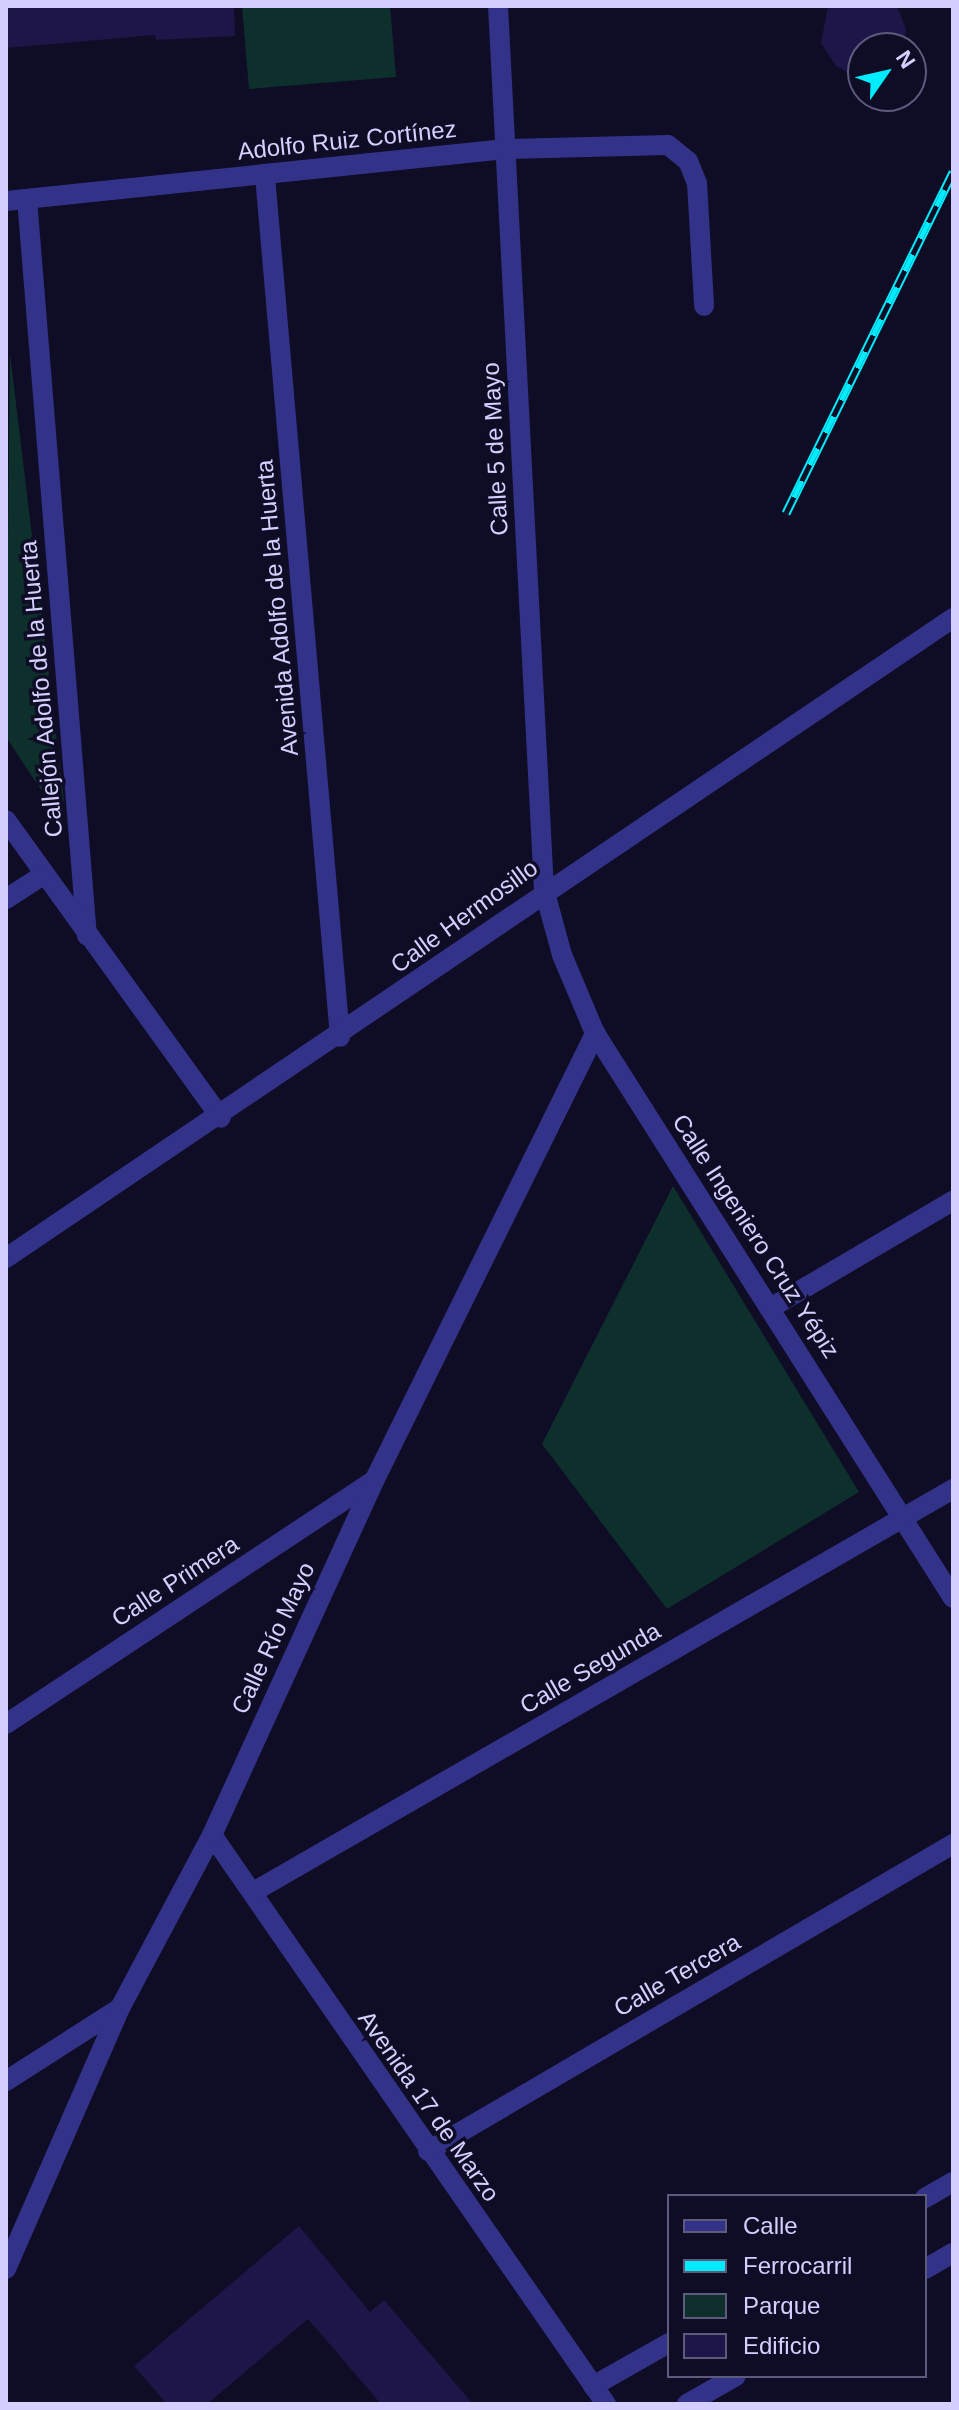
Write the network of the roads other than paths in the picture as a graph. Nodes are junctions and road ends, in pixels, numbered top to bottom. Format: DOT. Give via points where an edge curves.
graph roads {
  1 [pos="498,6"];
  2 [pos="505,149"];
  3 [pos="265,176"];
  4 [pos="27,199"];
  5 [pos="6,201"];
  6 [pos="704,306"];
  7 [pos="953,618"];
  8 [pos="6,820"];
  9 [pos="43,875"];
  10 [pos="544,889"];
  11 [pos="6,899"];
  12 [pos="87,936"];
  13 [pos="595,1033"];
  14 [pos="340,1037"];
  15 [pos="221,1118"];
  16 [pos="953,1201"];
  17 [pos="6,1258"];
  18 [pos="772,1307"];
  19 [pos="374,1481"];
  20 [pos="953,1489"];
  21 [pos="904,1518"];
  22 [pos="953,1598"];
  23 [pos="6,1724"];
  24 [pos="212,1835"];
  25 [pos="953,1844"];
  26 [pos="253,1892"];
  27 [pos="120,2008"];
  28 [pos="6,2081"];
  29 [pos="428,2151"];
  30 [pos="953,2182"];
  31 [pos="927,2197"];
  32 [pos="953,2253"];
  33 [pos="927,2268"];
  34 [pos="6,2269"];
  35 [pos="667,2344"];
  36 [pos="732,2378"];
  37 [pos="593,2386"];
  38 [pos="606,2404"];
  39 [pos="687,2404"];
  1 -- 2 [label="street, Calle 5 de Mayo"];
  2 -- 3 [label="street, Adolfo Ruiz Cortínez"];
  2 -- 6 [label="street, Adolfo Ruiz Cortínez" via="668,145 688,161 697,183"];
  2 -- 10 [label="street, Calle 5 de Mayo"];
  3 -- 4 [label="street, Adolfo Ruiz Cortínez"];
  3 -- 14 [label="street, Avenida Adolfo de la Huerta"];
  4 -- 5 [label="street, Adolfo Ruiz Cortínez"];
  4 -- 12 [label="street, Callejón Adolfo de la Huerta"];
  7 -- 10 [label="street, Calle Hermosillo"];
  8 -- 9 [label="street"];
  9 -- 11 [label="street"];
  9 -- 12 [label="street"];
  10 -- 13 [label="street, Calle Ingeniero Cruz Yépiz" via="562,955"];
  10 -- 14 [label="street, Calle Hermosillo"];
  12 -- 15 [label="street"];
  13 -- 18 [label="street, Calle Ingeniero Cruz Yépiz"];
  13 -- 19 [label="street, Calle Río Mayo"];
  14 -- 15 [label="street, Calle Hermosillo"];
  15 -- 17 [label="street, Calle Hermosillo"];
  16 -- 18 [label="street"];
  18 -- 21 [label="street, Calle Ingeniero Cruz Yépiz"];
  19 -- 23 [label="street, Calle Primera"];
  19 -- 24 [label="street, Calle Río Mayo"];
  20 -- 21 [label="street, Calle Segunda"];
  21 -- 22 [label="street, Calle Ingeniero Cruz Yépiz"];
  21 -- 26 [label="street, Calle Segunda"];
  24 -- 26 [label="street, Avenida 17 de Marzo"];
  24 -- 27 [label="street, Calle Río Mayo"];
  25 -- 29 [label="street, Calle Tercera"];
  26 -- 29 [label="street, Avenida 17 de Marzo"];
  27 -- 28 [label="street"];
  27 -- 34 [label="street, Calle Río Mayo"];
  29 -- 37 [label="street, Avenida 17 de Marzo"];
  30 -- 31 [label="street"];
  32 -- 33 [label="street"];
  35 -- 37 [label="street"];
  36 -- 39 [label="street"];
  37 -- 38 [label="street, Avenida 17 de Marzo"];
}
